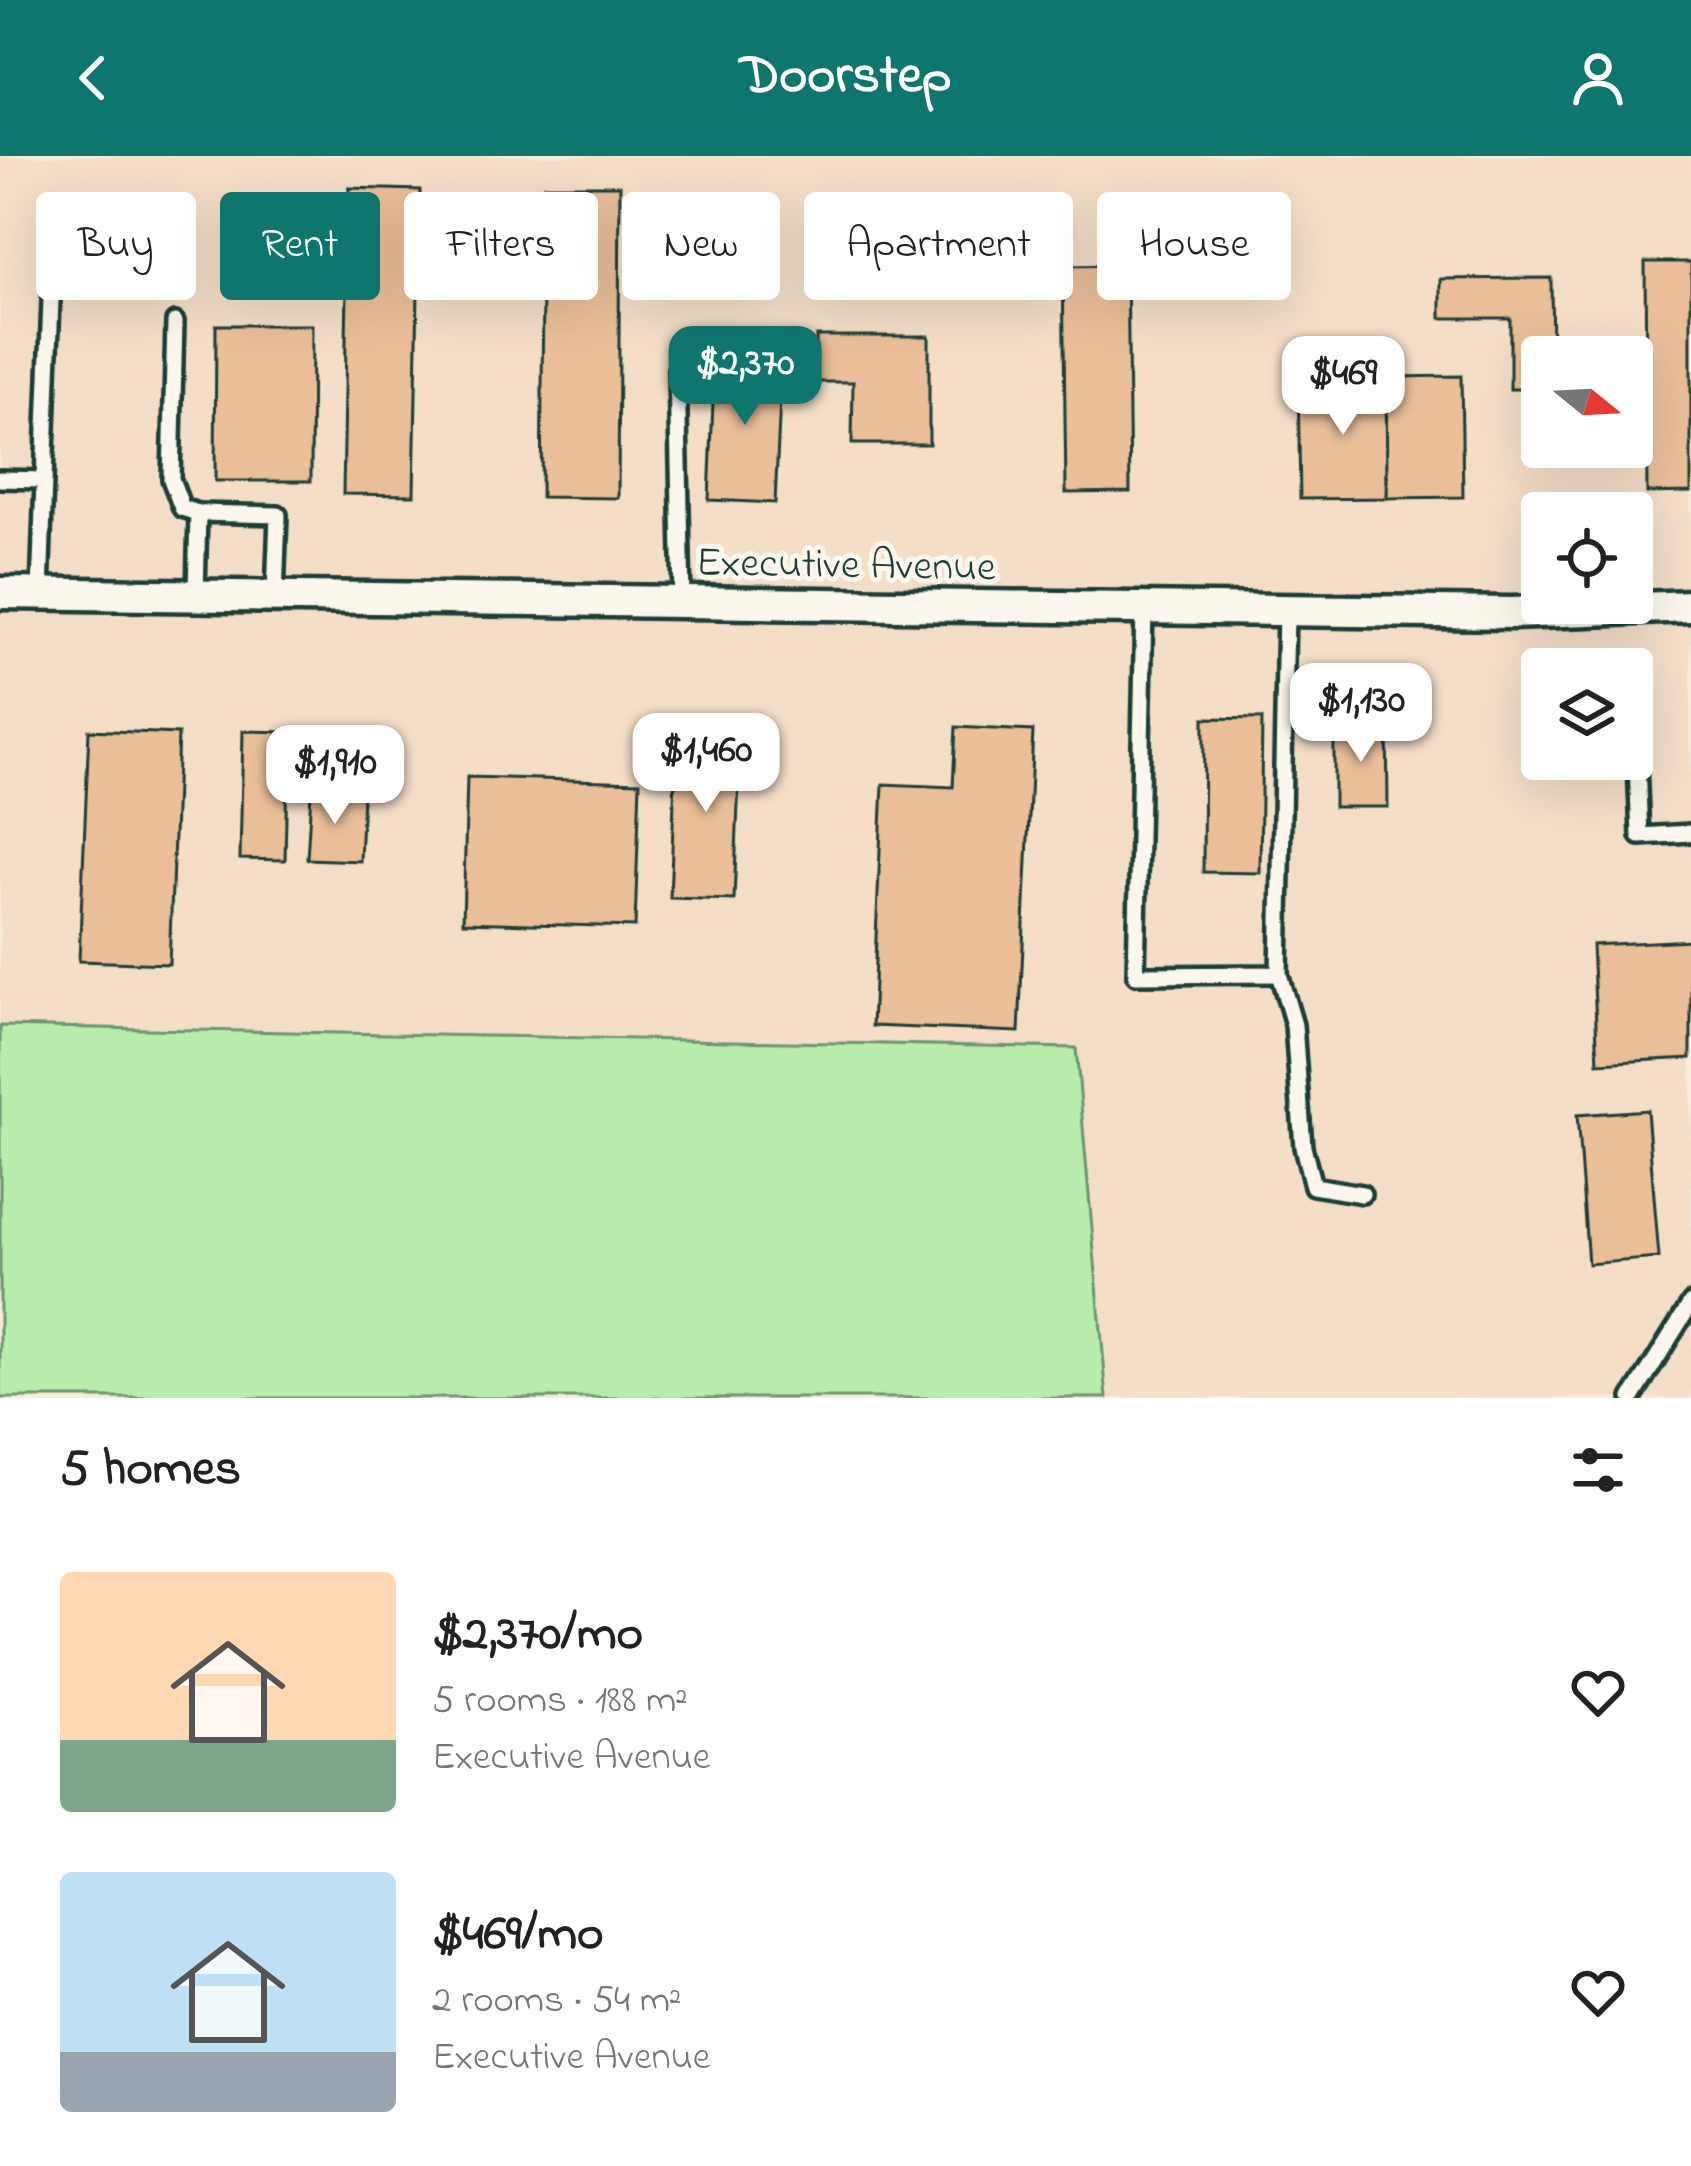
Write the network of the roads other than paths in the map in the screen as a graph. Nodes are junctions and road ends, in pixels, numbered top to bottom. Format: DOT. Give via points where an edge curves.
graph roads {
  1 [pos="51,300"];
  2 [pos="176,322"];
  3 [pos="677,370"];
  4 [pos="0,478"];
  5 [pos="44,480"];
  6 [pos="198,513"];
  7 [pos="0,593"];
  8 [pos="40,593"];
  9 [pos="196,596"];
  10 [pos="275,596"];
  11 [pos="682,602"];
  12 [pos="1691,606"];
  13 [pos="1144,608"];
  14 [pos="1286,610"];
  15 [pos="1638,780"];
  16 [pos="1691,833"];
  17 [pos="1280,974"];
  18 [pos="1362,1194"];
  19 [pos="1691,1303"];
  20 [pos="1632,1398"];
  1 -- 5 [label="lane"];
  2 -- 6 [label="lane" via="171,479 182,508"];
  3 -- 11 [label="lane"];
  4 -- 5 [label="lane"];
  5 -- 8 [label="lane"];
  6 -- 9 [label="lane"];
  6 -- 10 [label="lane" via="278,515"];
  7 -- 8 [label="street, Executive Avenue"];
  8 -- 9 [label="street, Executive Avenue"];
  9 -- 10 [label="street, Executive Avenue"];
  10 -- 11 [label="street, Executive Avenue"];
  11 -- 13 [label="street, Executive Avenue"];
  12 -- 14 [label="street, Executive Avenue"];
  13 -- 14 [label="street, Executive Avenue"];
  13 -- 17 [label="lane" via="1136,975"];
  14 -- 17 [label="lane"];
  15 -- 16 [label="lane" via="1640,836"];
  17 -- 18 [label="lane" via="1313,1186"];
  19 -- 20 [label="lane"];
}
